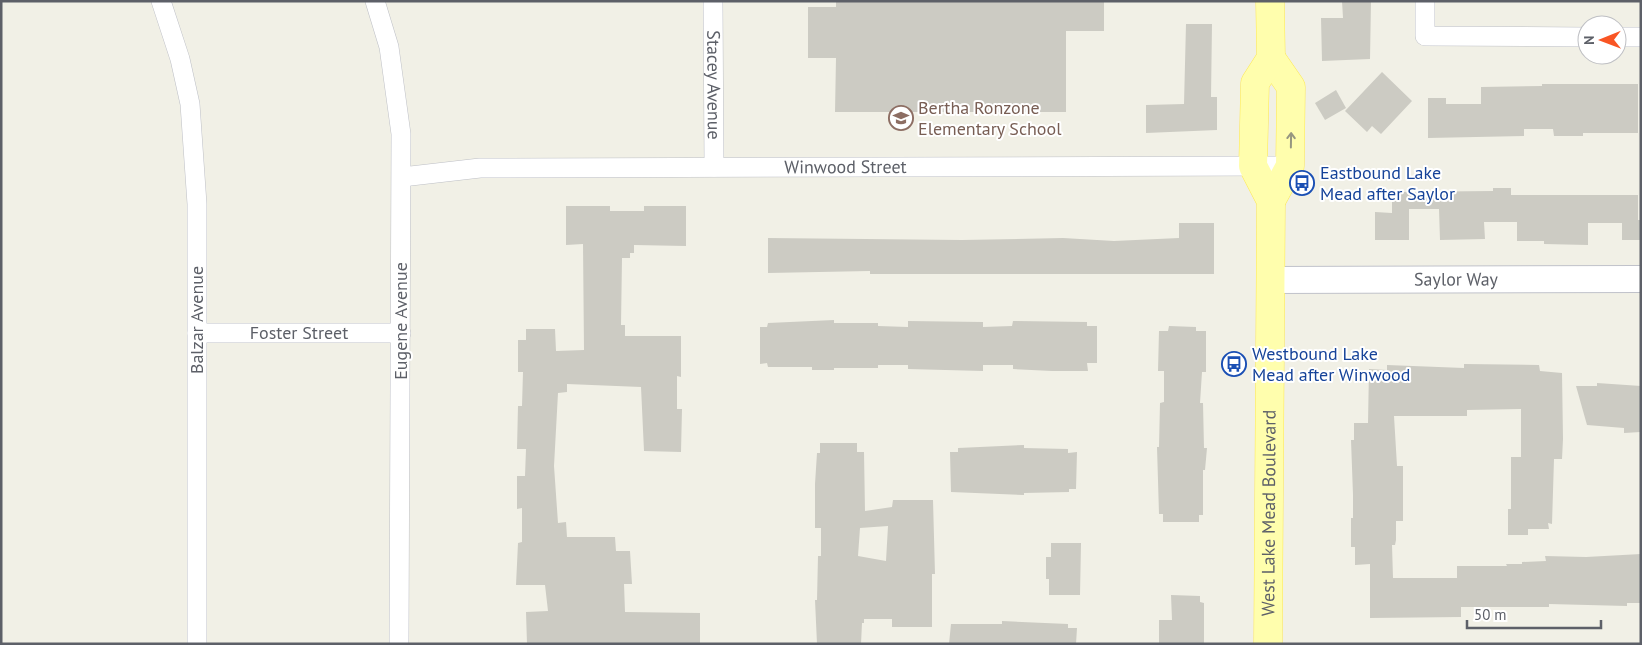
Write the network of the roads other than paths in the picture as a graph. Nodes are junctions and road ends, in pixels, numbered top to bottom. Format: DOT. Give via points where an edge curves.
graph roads {
  1 [pos="161,1"];
  2 [pos="375,1"];
  3 [pos="713,1"];
  4 [pos="1270,1"];
  5 [pos="1425,1"];
  6 [pos="1577,37"];
  7 [pos="1627,37"];
  8 [pos="1641,37"];
  9 [pos="1271,58"];
  10 [pos="1253,166"];
  11 [pos="1290,166"];
  12 [pos="714,167"];
  13 [pos="402,176"];
  14 [pos="1271,201"];
  15 [pos="1270,280"];
  16 [pos="1641,280"];
  17 [pos="197,333"];
  18 [pos="401,333"];
  19 [pos="197,644"];
  20 [pos="399,644"];
  21 [pos="1268,644"];
  1 -- 17 [label="street, Balzar Avenue" via="190,104 197,204"];
  2 -- 13 [label="street, Eugene Avenue" via="389,47 401,134"];
  3 -- 12 [label="street, Stacey Avenue"];
  4 -- 9 [label="main road"];
  5 -- 6 [label="street" via="1425,36"];
  7 -- 8 [label="street"];
  9 -- 10 [label="main road, West Lake Mead Boulevard" via="1255,83"];
  11 -- 9 [label="main road, West Lake Mead Boulevard, one-way" via="1292,87"];
  10 -- 11 [label="street, Winwood Street"];
  10 -- 12 [label="street, Winwood Street"];
  10 -- 14 [label="main road, West Lake Mead Boulevard"];
  11 -- 14 [label="main road, West Lake Mead Boulevard"];
  12 -- 13 [label="street, Winwood Street" via="480,168"];
  13 -- 18 [label="street, Eugene Avenue"];
  14 -- 15 [label="main road, West Lake Mead Boulevard"];
  15 -- 16 [label="street, Saylor Way"];
  15 -- 21 [label="main road, West Lake Mead Boulevard"];
  17 -- 18 [label="street, Foster Street"];
  17 -- 19 [label="street, Balzar Avenue"];
  18 -- 20 [label="street, Eugene Avenue"];
}
